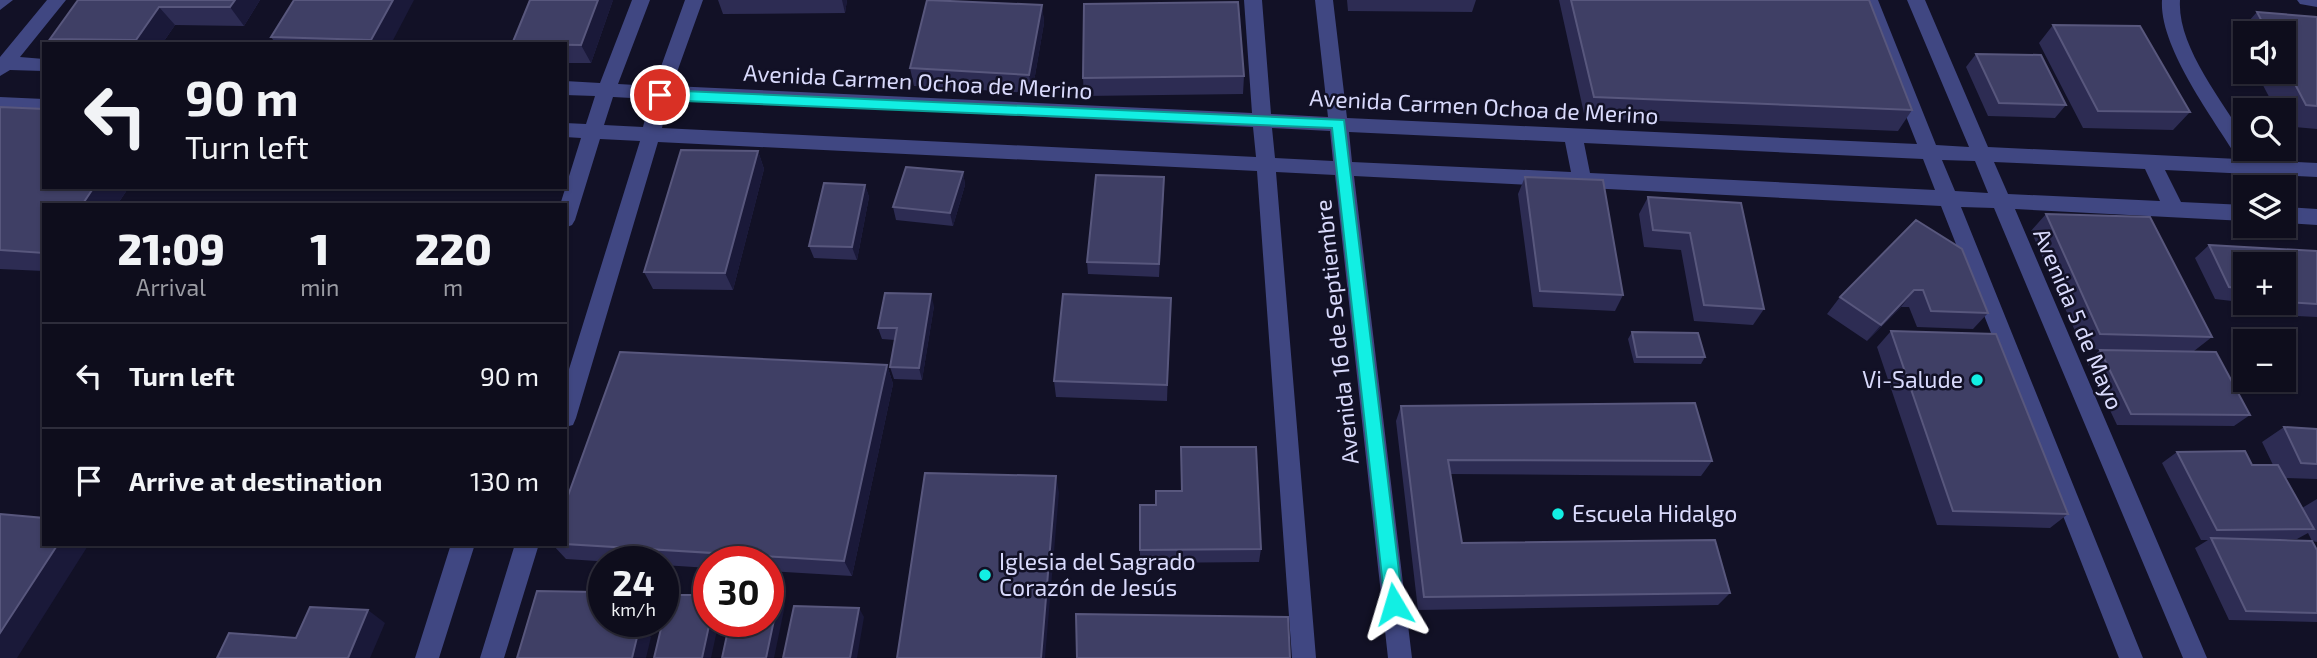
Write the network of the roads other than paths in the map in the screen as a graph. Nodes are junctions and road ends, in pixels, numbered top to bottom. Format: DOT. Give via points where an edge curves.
graph roads {
  1 [pos="4,0"];
  2 [pos="57,0"];
  3 [pos="640,0"];
  4 [pos="694,0"];
  5 [pos="1253,0"];
  6 [pos="1324,0"];
  7 [pos="1869,0"];
  8 [pos="1916,0"];
  9 [pos="2171,0"];
  10 [pos="2306,0"];
  11 [pos="2317,1"];
  12 [pos="0,4"];
  13 [pos="2,65"];
  14 [pos="42,65"];
  15 [pos="567,88"];
  16 [pos="606,90"];
  17 [pos="660,95"];
  18 [pos="0,104"];
  19 [pos="42,106"];
  20 [pos="1262,122"];
  21 [pos="1339,123"];
  22 [pos="567,130"];
  23 [pos="593,132"];
  24 [pos="651,135"];
  25 [pos="1573,135"];
  26 [pos="1932,153"];
  27 [pos="1981,156"];
  28 [pos="2152,163"];
  29 [pos="1266,165"];
  30 [pos="2252,167"];
  31 [pos="1345,170"];
  32 [pos="2317,170"];
  33 [pos="1581,181"];
  34 [pos="1947,200"];
  35 [pos="1999,200"];
  36 [pos="2174,209"];
  37 [pos="2233,212"];
  38 [pos="567,214"];
  39 [pos="2296,215"];
  40 [pos="2317,216"];
  41 [pos="567,411"];
  42 [pos="462,546"];
  43 [pos="526,546"];
  44 [pos="427,658"];
  45 [pos="492,658"];
  46 [pos="1304,658"];
  47 [pos="1400,658"];
  48 [pos="2131,658"];
  49 [pos="2194,658"];
  1 -- 12 [label="street"];
  2 -- 13 [label="street"];
  3 -- 16 [label="street"];
  4 -- 17 [label="street"];
  5 -- 20 [label="street"];
  6 -- 21 [label="street, Avenida 16 de Septiembre"];
  7 -- 26 [label="street"];
  8 -- 27 [label="street, Avenida 5 de Mayo"];
  9 -- 30 [label="street" via="2176,39"];
  10 -- 11 [label="street"];
  13 -- 14 [label="street"];
  15 -- 16 [label="street, Avenida Carmen Ochoa de Merino"];
  16 -- 17 [label="street, Avenida Carmen Ochoa de Merino"];
  16 -- 23 [label="street"];
  17 -- 20 [label="street, Avenida Carmen Ochoa de Merino"];
  17 -- 24 [label="street"];
  18 -- 19 [label="street"];
  20 -- 21 [label="street, Avenida Carmen Ochoa de Merino"];
  20 -- 29 [label="street"];
  21 -- 25 [label="street, Avenida Carmen Ochoa de Merino"];
  21 -- 31 [label="street, Avenida 16 de Septiembre"];
  22 -- 23 [label="street"];
  23 -- 24 [label="street"];
  23 -- 38 [label="street"];
  24 -- 29 [label="street"];
  24 -- 41 [label="street"];
  25 -- 26 [label="street, Avenida Carmen Ochoa de Merino"];
  25 -- 33 [label="street"];
  26 -- 27 [label="street, Avenida Carmen Ochoa de Merino"];
  26 -- 34 [label="street"];
  27 -- 28 [label="street, Avenida Carmen Ochoa de Merino"];
  27 -- 35 [label="street, Avenida 5 de Mayo"];
  28 -- 30 [label="street, Avenida Carmen Ochoa de Merino"];
  28 -- 36 [label="street"];
  29 -- 31 [label="street"];
  29 -- 46 [label="street"];
  30 -- 32 [label="street, Avenida Carmen Ochoa de Merino"];
  31 -- 33 [label="street"];
  31 -- 47 [label="street, Avenida 16 de Septiembre"];
  33 -- 34 [label="street"];
  34 -- 35 [label="street"];
  34 -- 48 [label="street"];
  35 -- 36 [label="street"];
  35 -- 49 [label="street, Avenida 5 de Mayo"];
  36 -- 37 [label="street"];
  39 -- 40 [label="street"];
  42 -- 44 [label="street"];
  43 -- 45 [label="street"];
}
